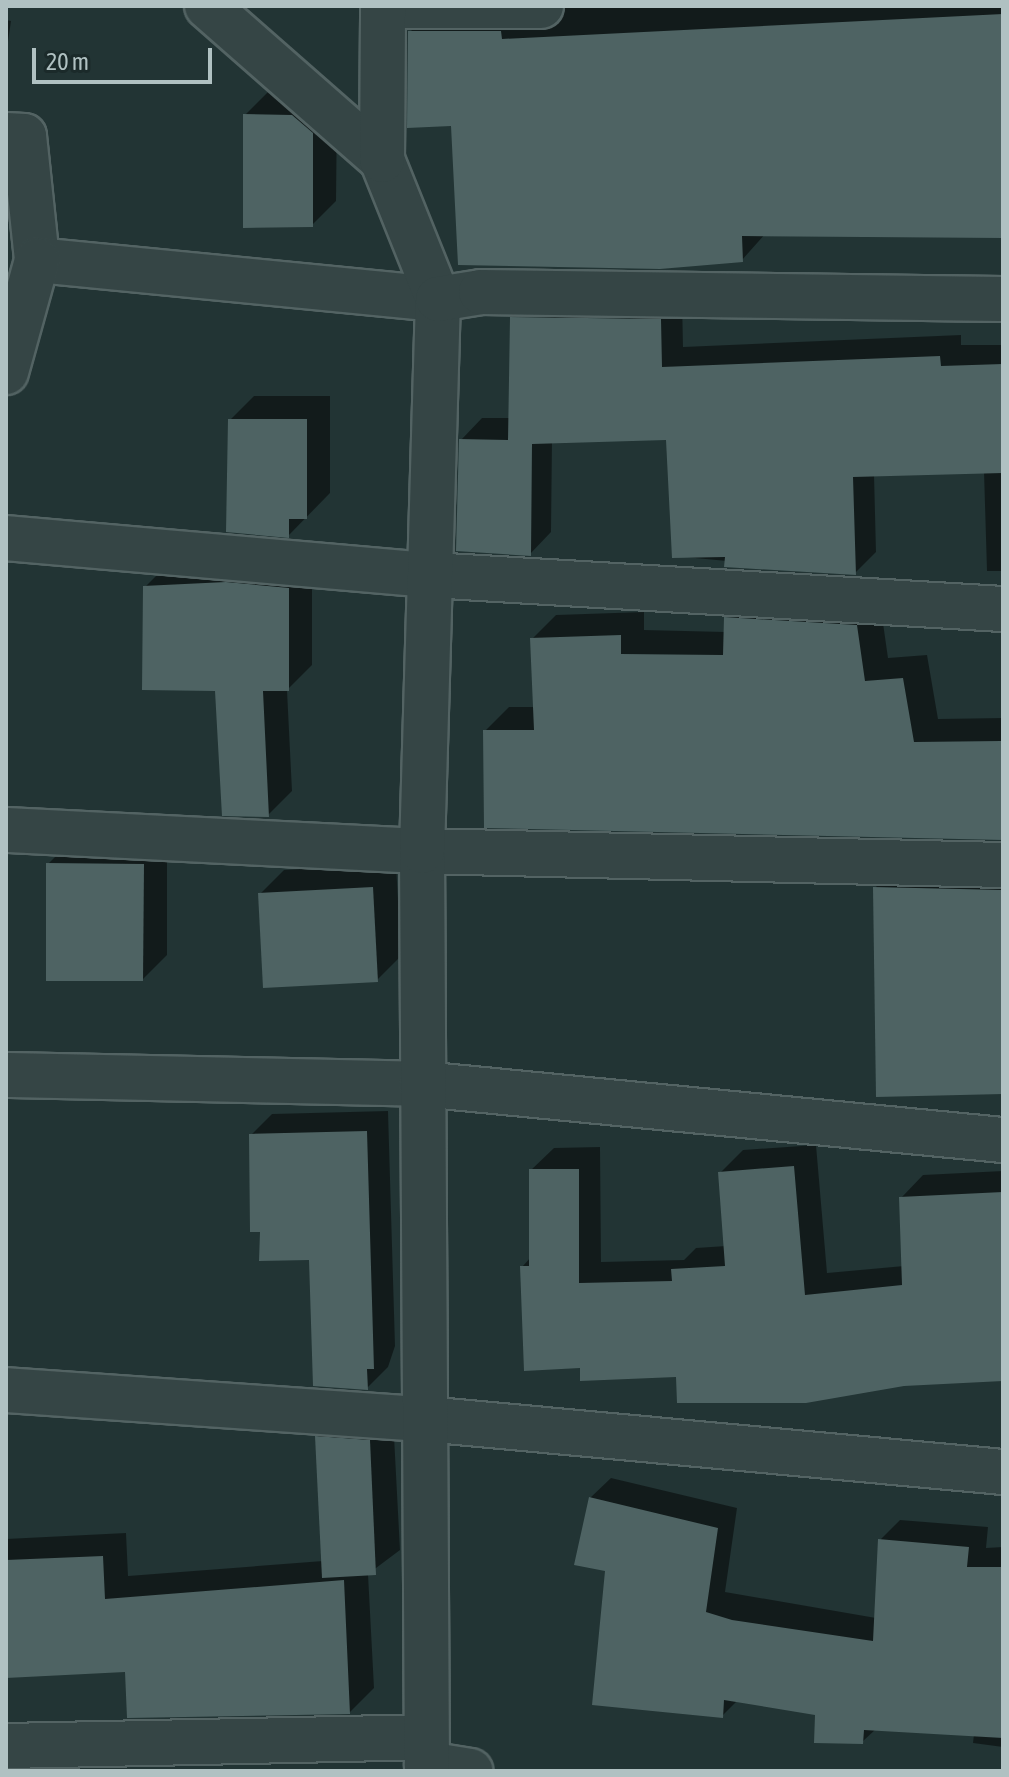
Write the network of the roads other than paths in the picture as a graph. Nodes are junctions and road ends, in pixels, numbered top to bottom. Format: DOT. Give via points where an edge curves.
graph roads {
  1 [pos="207,6"];
  2 [pos="541,6"];
  3 [pos="383,7"];
  4 [pos="6,135"];
  5 [pos="382,160"];
  6 [pos="37,260"];
  7 [pos="438,299"];
  8 [pos="1003,299"];
  9 [pos="6,372"];
  10 [pos="6,538"];
  11 [pos="430,575"];
  12 [pos="1003,609"];
  13 [pos="6,830"];
  14 [pos="422,851"];
  15 [pos="1003,865"];
  16 [pos="6,1075"];
  17 [pos="421,1084"];
  18 [pos="1003,1140"];
  19 [pos="6,1390"];
  20 [pos="425,1419"];
  21 [pos="1003,1472"];
  22 [pos="6,1746"];
  23 [pos="427,1757"];
  24 [pos="470,1771"];
  1 -- 5 [label="street"];
  2 -- 3 [label="street"];
  3 -- 5 [label="street"];
  4 -- 6 [label="street" via="24,136"];
  5 -- 7 [label="street"];
  6 -- 7 [label="street"];
  6 -- 9 [label="street"];
  7 -- 8 [label="street" via="481,292"];
  7 -- 11 [label="street"];
  10 -- 11 [label="street"];
  11 -- 12 [label="street"];
  11 -- 14 [label="street"];
  13 -- 14 [label="street"];
  14 -- 15 [label="street"];
  14 -- 17 [label="street"];
  16 -- 17 [label="street"];
  17 -- 18 [label="street"];
  17 -- 20 [label="street"];
  19 -- 20 [label="street"];
  20 -- 21 [label="street"];
  20 -- 23 [label="street"];
  22 -- 23 [label="street"];
  23 -- 24 [label="street"];
}
